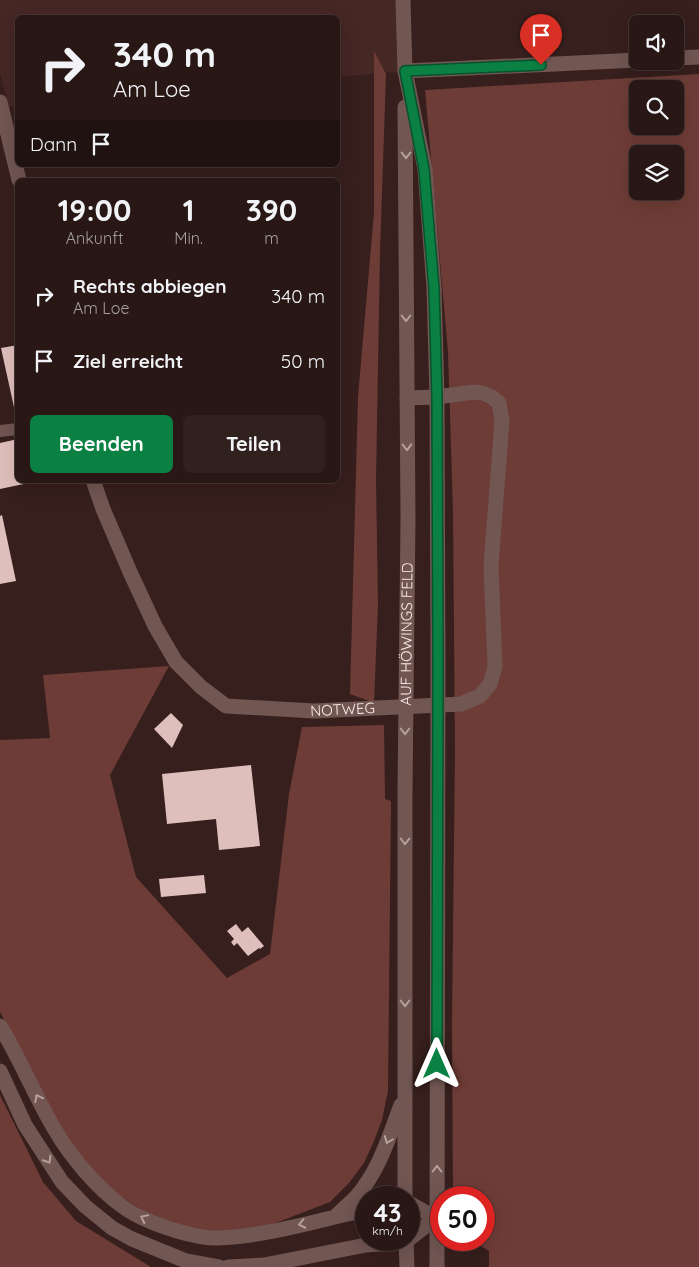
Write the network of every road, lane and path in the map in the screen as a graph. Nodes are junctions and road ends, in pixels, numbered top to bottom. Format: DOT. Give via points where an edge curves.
graph roads {
  1 [pos="403,0"];
  2 [pos="699,57"];
  3 [pos="684,58"];
  4 [pos="629,60"];
  5 [pos="405,71"];
  6 [pos="0,102"];
  7 [pos="5,140"];
  8 [pos="18,178"];
  9 [pos="437,397"];
  10 [pos="407,398"];
  11 [pos="15,429"];
  12 [pos="0,431"];
  13 [pos="94,483"];
  14 [pos="0,1026"];
  15 [pos="0,1071"];
  16 [pos="404,1095"];
  17 [pos="405,1186"];
  18 [pos="436,1186"];
  19 [pos="355,1212"];
  20 [pos="336,1216"];
  21 [pos="430,1223"];
  22 [pos="420,1230"];
  23 [pos="355,1247"];
  24 [pos="407,1251"];
  25 [pos="437,1251"];
  26 [pos="219,1267"];
  27 [pos="228,1267"];
  28 [pos="406,1267"];
  29 [pos="437,1267"];
  1 -- 5 [label="main road, AUF HÖWINGS FELD"];
  2 -- 3 [label="main road"];
  4 -- 5 [label="main road"];
  5 -- 9 [label="main road, AUF HÖWINGS FELD" via="424,169 434,288"];
  5 -- 10 [label="main road, AUF HÖWINGS FELD, one-way"];
  6 -- 7 [label="main road"];
  7 -- 8 [label="main road"];
  9 -- 10 [label="main road, NOTWEG"];
  9 -- 13 [label="main road, NOTWEG" via="483,393 499,403 502,421 491,566 495,667 490,684 480,696 461,704 314,711 226,706 200,687 176,662 130,572"];
  18 -- 9 [label="main road, AUF HÖWINGS FELD, one-way"];
  10 -- 16 [label="main road, AUF HÖWINGS FELD, one-way"];
  11 -- 12 [label="lane"];
  20 -- 14 [label="main road, one-way" via="256,1234 216,1238 181,1232 144,1219 122,1206 77,1161 55,1130"];
  15 -- 26 [label="main road, one-way" via="30,1133 62,1182 85,1206 132,1239 186,1261"];
  16 -- 17 [label="main road, AUF HÖWINGS FELD"];
  16 -- 20 [label="main road, one-way" via="374,1171 357,1196"];
  19 -- 20 [label="main road"];
  21 -- 22 [label="main road"];
  23 -- 27 [label="main road" via="264,1265"];
  24 -- 28 [label="main road"];
  25 -- 29 [label="main road, AUF HÖWINGS FELD"];
}
